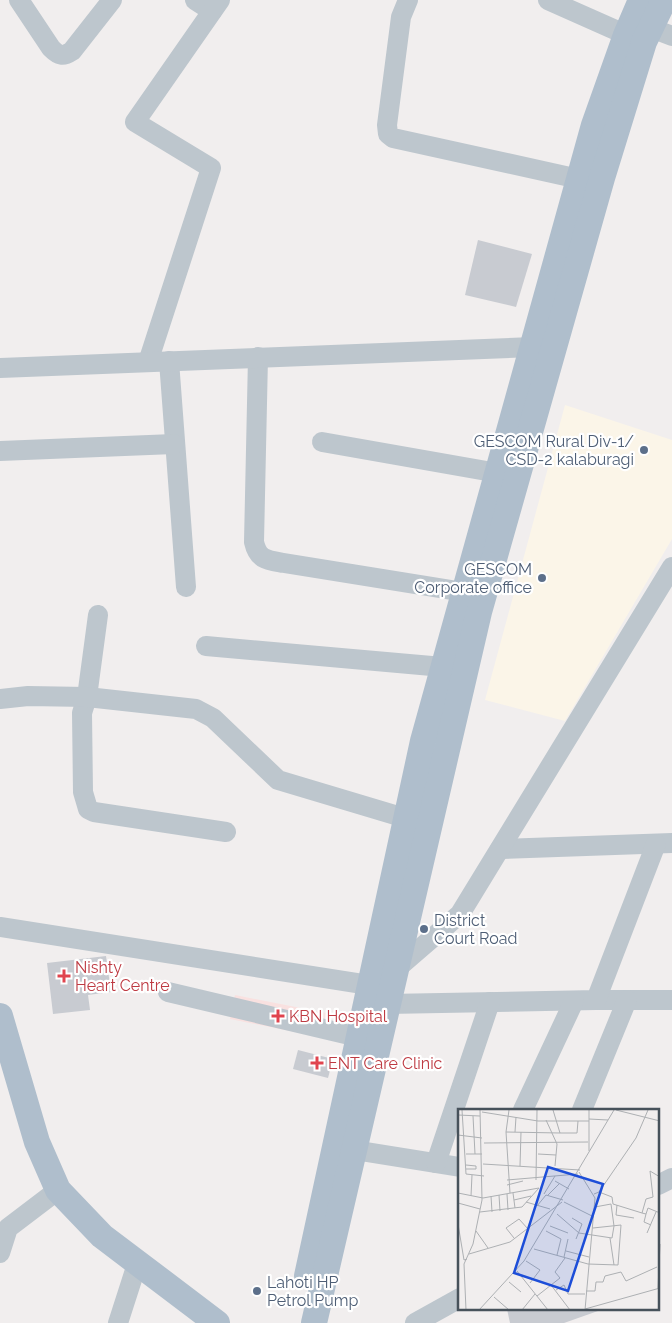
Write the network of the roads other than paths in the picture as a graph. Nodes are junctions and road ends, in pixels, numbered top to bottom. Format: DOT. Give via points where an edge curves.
graph roads {
  1 [pos="19,0"];
  2 [pos="112,0"];
  3 [pos="195,0"];
  4 [pos="408,0"];
  5 [pos="548,0"];
  6 [pos="641,0"];
  7 [pos="664,0"];
  8 [pos="216,6"];
  9 [pos="648,36"];
  10 [pos="579,179"];
  11 [pos="533,347"];
  12 [pos="258,357"];
  13 [pos="169,361"];
  14 [pos="148,362"];
  15 [pos="0,368"];
  16 [pos="322,442"];
  17 [pos="174,444"];
  18 [pos="0,451"];
  19 [pos="498,473"];
  20 [pos="672,567"];
  21 [pos="186,587"];
  22 [pos="464,592"];
  23 [pos="98,615"];
  24 [pos="206,646"];
  25 [pos="443,667"];
  26 [pos="87,697"];
  27 [pos="0,699"];
  28 [pos="405,818"];
  29 [pos="226,832"];
  30 [pos="664,843"];
  31 [pos="500,849"];
  32 [pos="0,927"];
  33 [pos="394,970"];
  34 [pos="369,985"];
  35 [pos="168,992"];
  36 [pos="574,1000"];
  37 [pos="596,1000"];
  38 [pos="627,1000"];
  39 [pos="672,1000"];
  40 [pos="490,1002"];
  41 [pos="387,1004"];
  42 [pos="0,1016"];
  43 [pos="358,1037"];
  44 [pos="4,1045"];
  45 [pos="523,1109"];
  46 [pos="582,1109"];
  47 [pos="354,1150"];
  48 [pos="436,1163"];
  49 [pos="458,1167"];
  50 [pos="672,1178"];
  51 [pos="660,1184"];
  52 [pos="58,1190"];
  53 [pos="4,1228"];
  54 [pos="0,1253"];
  55 [pos="137,1264"];
  56 [pos="458,1299"];
  57 [pos="118,1323"];
  58 [pos="217,1323"];
  59 [pos="296,1323"];
  60 [pos="314,1323"];
  61 [pos="416,1323"];
  1 -- 2 [label="street" via="51,48 65,56"];
  3 -- 8 [label="street"];
  4 -- 10 [label="street" via="402,17 388,134 393,138"];
  5 -- 9 [label="street"];
  6 -- 9 [label="main road"];
  7 -- 9 [label="main road"];
  8 -- 14 [label="street" via="135,122 211,168"];
  9 -- 10 [label="main road" via="594,125"];
  9 -- 33 [label="main road" via="602,178 479,612"];
  10 -- 11 [label="main road"];
  11 -- 12 [label="street"];
  11 -- 19 [label="main road"];
  12 -- 13 [label="street"];
  12 -- 22 [label="street" via="254,542 262,559"];
  13 -- 14 [label="street"];
  13 -- 17 [label="street"];
  14 -- 15 [label="street"];
  16 -- 19 [label="street"];
  17 -- 18 [label="street"];
  17 -- 21 [label="street"];
  19 -- 22 [label="main road"];
  20 -- 31 [label="street"];
  22 -- 25 [label="main road"];
  23 -- 26 [label="street"];
  24 -- 25 [label="street"];
  25 -- 28 [label="main road"];
  26 -- 27 [label="street"];
  26 -- 28 [label="street" via="196,709 213,718 278,780"];
  26 -- 29 [label="street" via="82,713 83,792 88,809"];
  28 -- 34 [label="main road"];
  30 -- 31 [label="street"];
  30 -- 37 [label="street"];
  31 -- 33 [label="street" via="460,914"];
  32 -- 34 [label="street"];
  33 -- 41 [label="main road"];
  34 -- 43 [label="main road"];
  35 -- 43 [label="street"];
  36 -- 37 [label="street"];
  36 -- 40 [label="street"];
  36 -- 45 [label="street"];
  37 -- 38 [label="street"];
  38 -- 39 [label="street"];
  38 -- 46 [label="street"];
  40 -- 41 [label="street"];
  40 -- 48 [label="street"];
  41 -- 47 [label="main road"];
  42 -- 44 [label="main road"];
  43 -- 59 [label="main road"];
  44 -- 52 [label="main road" via="37,1142"];
  47 -- 48 [label="street"];
  47 -- 60 [label="main road"];
  48 -- 49 [label="street"];
  50 -- 51 [label="street"];
  52 -- 53 [label="street"];
  52 -- 55 [label="main road" via="102,1236"];
  53 -- 54 [label="street"];
  55 -- 57 [label="street"];
  55 -- 58 [label="main road"];
  56 -- 61 [label="street"];
}
